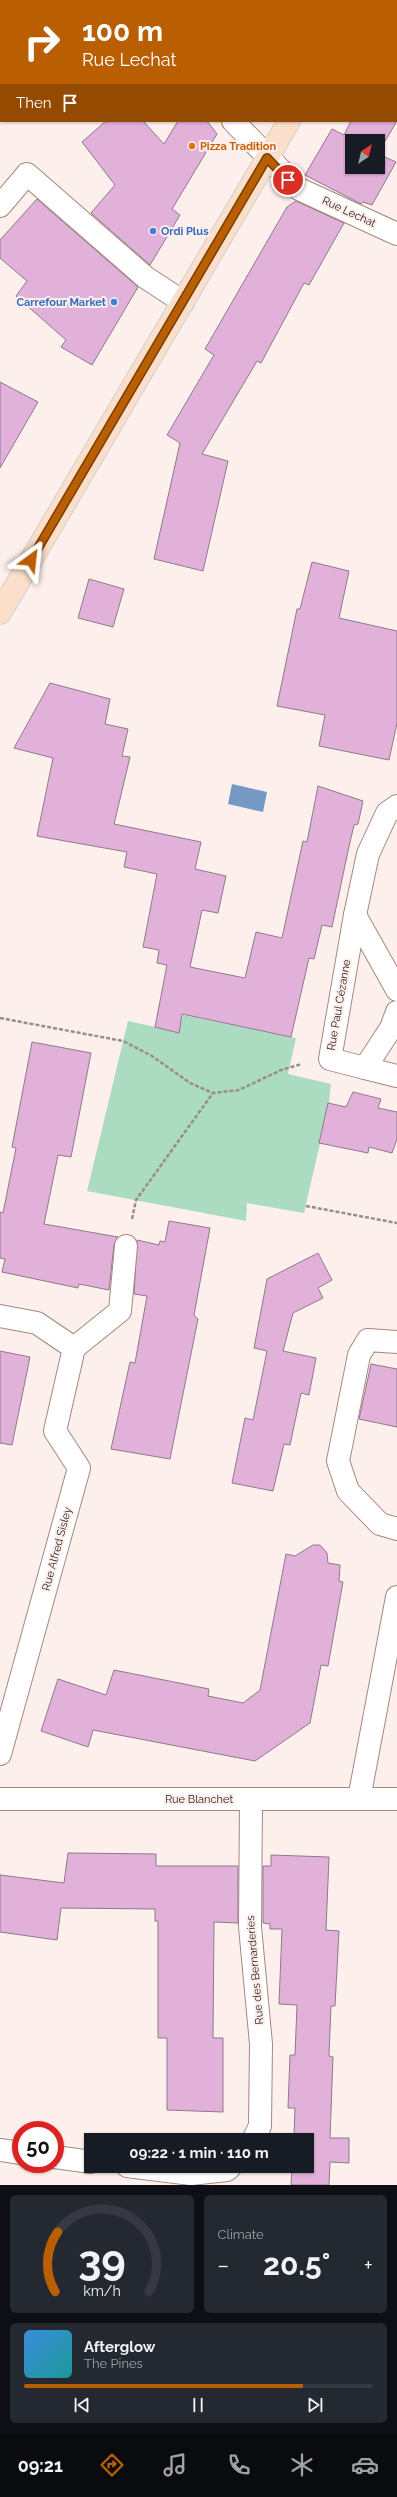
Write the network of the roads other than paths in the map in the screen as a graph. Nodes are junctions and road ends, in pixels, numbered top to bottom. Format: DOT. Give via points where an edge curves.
graph roads {
  1 [pos="234,122"];
  2 [pos="288,122"];
  3 [pos="267,158"];
  4 [pos="0,206"];
  5 [pos="397,234"];
  6 [pos="183,302"];
  7 [pos="0,613"];
  8 [pos="397,806"];
  9 [pos="355,915"];
  10 [pos="397,990"];
  11 [pos="397,1012"];
  12 [pos="365,1068"];
  13 [pos="397,1076"];
  14 [pos="126,1246"];
  15 [pos="0,1316"];
  16 [pos="397,1342"];
  17 [pos="74,1348"];
  18 [pos="397,1529"];
  19 [pos="397,1597"];
  20 [pos="0,1754"];
  21 [pos="0,1799"];
  22 [pos="251,1799"];
  23 [pos="359,1799"];
  24 [pos="397,1799"];
  25 [pos="256,2133"];
  26 [pos="0,2150"];
  27 [pos="12,2152"];
  28 [pos="64,2158"];
  29 [pos="84,2161"];
  30 [pos="183,2173"];
  31 [pos="200,2173"];
  1 -- 3 [label="street, Rue Lechat"];
  2 -- 3 [label="main road"];
  3 -- 5 [label="street, Rue Lechat" via="298,189"];
  3 -- 6 [label="main road"];
  4 -- 6 [label="street" via="27,174 145,277"];
  6 -- 7 [label="main road"];
  8 -- 9 [label="street, Rue Paul Cézanne" via="386,813 368,854"];
  9 -- 10 [label="street"];
  9 -- 12 [label="street, Rue Paul Cézanne" via="330,1059"];
  11 -- 12 [label="street" via="391,1028"];
  12 -- 13 [label="street, Rue Paul Cézanne"];
  14 -- 17 [label="street" via="120,1311"];
  15 -- 17 [label="street" via="37,1323"];
  16 -- 18 [label="street" via="368,1340 358,1355 338,1461 348,1490 380,1524"];
  17 -- 20 [label="street, Rue Alfred Sisley" via="55,1431 79,1468"];
  19 -- 23 [label="street"];
  21 -- 22 [label="street, Rue Blanchet"];
  22 -- 23 [label="street, Rue Blanchet"];
  22 -- 25 [label="street, Rue des Bernarderies" via="250,1926 261,2044 260,2126"];
  23 -- 24 [label="street, Rue Blanchet"];
  26 -- 27 [label="street"];
  28 -- 29 [label="street"];
  30 -- 31 [label="street"];
}
